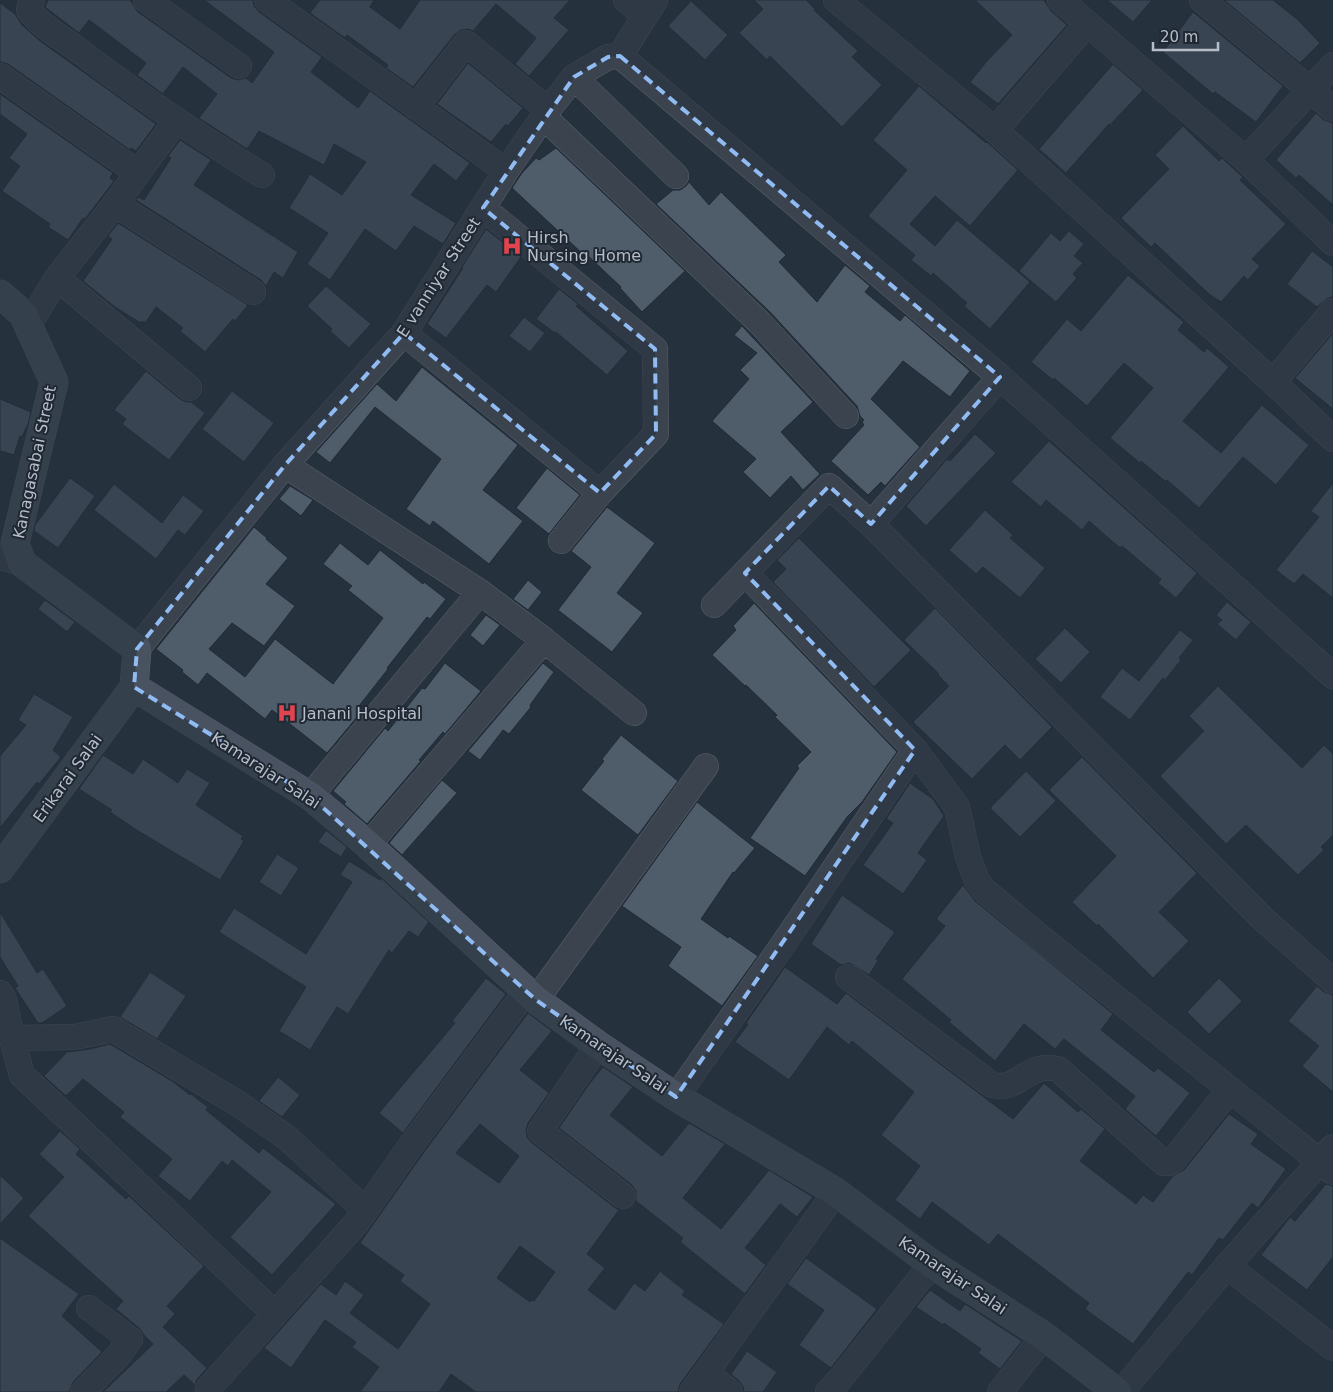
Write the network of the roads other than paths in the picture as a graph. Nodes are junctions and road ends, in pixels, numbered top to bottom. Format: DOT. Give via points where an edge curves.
graph roads {
  1 [pos="32,0"];
  2 [pos="146,0"];
  3 [pos="267,0"];
  4 [pos="836,0"];
  5 [pos="1060,0"];
  6 [pos="1202,0"];
  7 [pos="642,5"];
  8 [pos="1087,24"];
  9 [pos="620,56"];
  10 [pos="1333,65"];
  11 [pos="239,66"];
  12 [pos="0,76"];
  13 [pos="574,77"];
  14 [pos="1310,91"];
  15 [pos="416,106"];
  16 [pos="1333,109"];
  17 [pos="546,113"];
  18 [pos="176,121"];
  19 [pos="995,130"];
  20 [pos="1246,160"];
  21 [pos="506,171"];
  22 [pos="138,173"];
  23 [pos="262,175"];
  24 [pos="676,176"];
  25 [pos="115,204"];
  26 [pos="483,208"];
  27 [pos="1333,243"];
  28 [pos="57,278"];
  29 [pos="253,292"];
  30 [pos="2,302"];
  31 [pos="1333,312"];
  32 [pos="28,326"];
  33 [pos="404,333"];
  34 [pos="1000,377"];
  35 [pos="1273,382"];
  36 [pos="189,388"];
  37 [pos="846,416"];
  38 [pos="1333,439"];
  39 [pos="285,465"];
  40 [pos="600,493"];
  41 [pos="871,524"];
  42 [pos="561,541"];
  43 [pos="11,560"];
  44 [pos="745,573"];
  45 [pos="480,592"];
  46 [pos="714,605"];
  47 [pos="544,640"];
  48 [pos="137,649"];
  49 [pos="1333,676"];
  50 [pos="134,687"];
  51 [pos="634,713"];
  52 [pos="915,750"];
  53 [pos="706,766"];
  54 [pos="310,796"];
  55 [pos="368,845"];
  56 [pos="0,869"];
  57 [pos="848,977"];
  58 [pos="1333,981"];
  59 [pos="0,993"];
  60 [pos="532,996"];
  61 [pos="12,1038"];
  62 [pos="598,1045"];
  63 [pos="1230,1089"];
  64 [pos="676,1097"];
  65 [pos="1329,1160"];
  66 [pos="836,1192"];
  67 [pos="624,1196"];
  68 [pos="365,1210"];
  69 [pos="932,1264"];
  70 [pos="1227,1266"];
  71 [pos="89,1308"];
  72 [pos="274,1313"];
  73 [pos="1044,1336"];
  74 [pos="1333,1348"];
  75 [pos="699,1383"];
  76 [pos="83,1392"];
  77 [pos="208,1392"];
  78 [pos="730,1392"];
  79 [pos="828,1392"];
  80 [pos="1000,1392"];
  81 [pos="1117,1392"];
  82 [pos="1121,1392"];
  1 -- 18 [label="street" via="29,10 35,17"];
  2 -- 11 [label="street"];
  3 -- 15 [label="street"];
  4 -- 19 [label="street"];
  5 -- 8 [label="street"];
  6 -- 14 [label="street"];
  7 -- 9 [label="street"];
  8 -- 19 [label="street"];
  8 -- 20 [label="street"];
  9 -- 13 [label="street, E vanniyar Street" via="608,57"];
  9 -- 34 [label="street"];
  10 -- 14 [label="street"];
  12 -- 22 [label="street"];
  13 -- 17 [label="street, E vanniyar Street"];
  13 -- 24 [label="street"];
  14 -- 16 [label="street"];
  14 -- 20 [label="street"];
  15 -- 17 [label="street" via="466,43"];
  15 -- 21 [label="street"];
  17 -- 21 [label="street, E vanniyar Street"];
  17 -- 37 [label="street" via="759,322"];
  18 -- 22 [label="street"];
  18 -- 23 [label="street"];
  19 -- 35 [label="street"];
  20 -- 27 [label="street"];
  21 -- 26 [label="street, E vanniyar Street"];
  22 -- 25 [label="street"];
  25 -- 28 [label="street"];
  25 -- 29 [label="street"];
  26 -- 33 [label="street, E vanniyar Street"];
  26 -- 40 [label="street" via="656,349 656,434"];
  28 -- 32 [label="street"];
  28 -- 36 [label="street"];
  30 -- 32 [label="main road, Kanagasabai Street" via="23,314"];
  31 -- 35 [label="street"];
  32 -- 43 [label="main road, Kanagasabai Street" via="54,382"];
  33 -- 39 [label="street, E vanniyar Street"];
  33 -- 40 [label="street"];
  34 -- 41 [label="street"];
  34 -- 49 [label="street"];
  35 -- 38 [label="street"];
  39 -- 45 [label="street"];
  39 -- 48 [label="street, E vanniyar Street"];
  40 -- 42 [label="street"];
  41 -- 44 [label="street" via="828,486"];
  41 -- 58 [label="street" via="1263,919"];
  43 -- 48 [label="main road, Kanagasabai Street"];
  44 -- 46 [label="street"];
  44 -- 52 [label="street"];
  45 -- 47 [label="street"];
  45 -- 54 [label="street"];
  47 -- 51 [label="street"];
  47 -- 55 [label="street"];
  48 -- 50 [label="main road"];
  50 -- 54 [label="main road, Kamarajar Salai"];
  50 -- 56 [label="main road, Erikarai Salai"];
  52 -- 63 [label="street" via="957,807 968,857 984,890"];
  52 -- 64 [label="street"];
  53 -- 60 [label="street"];
  54 -- 55 [label="main road, Kamarajar Salai"];
  55 -- 60 [label="main road, Kamarajar Salai"];
  57 -- 63 [label="street" via="992,1085 1006,1086 1046,1067 1058,1069 1164,1163 1173,1161"];
  59 -- 61 [label="street"];
  60 -- 62 [label="main road, Kamarajar Salai"];
  60 -- 68 [label="street" via="521,998"];
  61 -- 68 [label="street" via="75,1037 114,1029 286,1136"];
  61 -- 72 [label="street" via="22,1075"];
  62 -- 64 [label="main road, Kamarajar Salai"];
  62 -- 67 [label="street" via="540,1131"];
  63 -- 65 [label="street"];
  64 -- 66 [label="main road, Kamarajar Salai"];
  65 -- 70 [label="street"];
  66 -- 69 [label="main road, Kamarajar Salai"];
  66 -- 75 [label="street"];
  68 -- 72 [label="street"];
  69 -- 73 [label="main road, Kamarajar Salai"];
  69 -- 79 [label="street"];
  70 -- 74 [label="street"];
  70 -- 82 [label="street"];
  71 -- 76 [label="street" via="130,1339"];
  72 -- 77 [label="street"];
  73 -- 80 [label="street"];
  73 -- 81 [label="main road, Kamarajar Salai"];
  75 -- 78 [label="street"];
}
